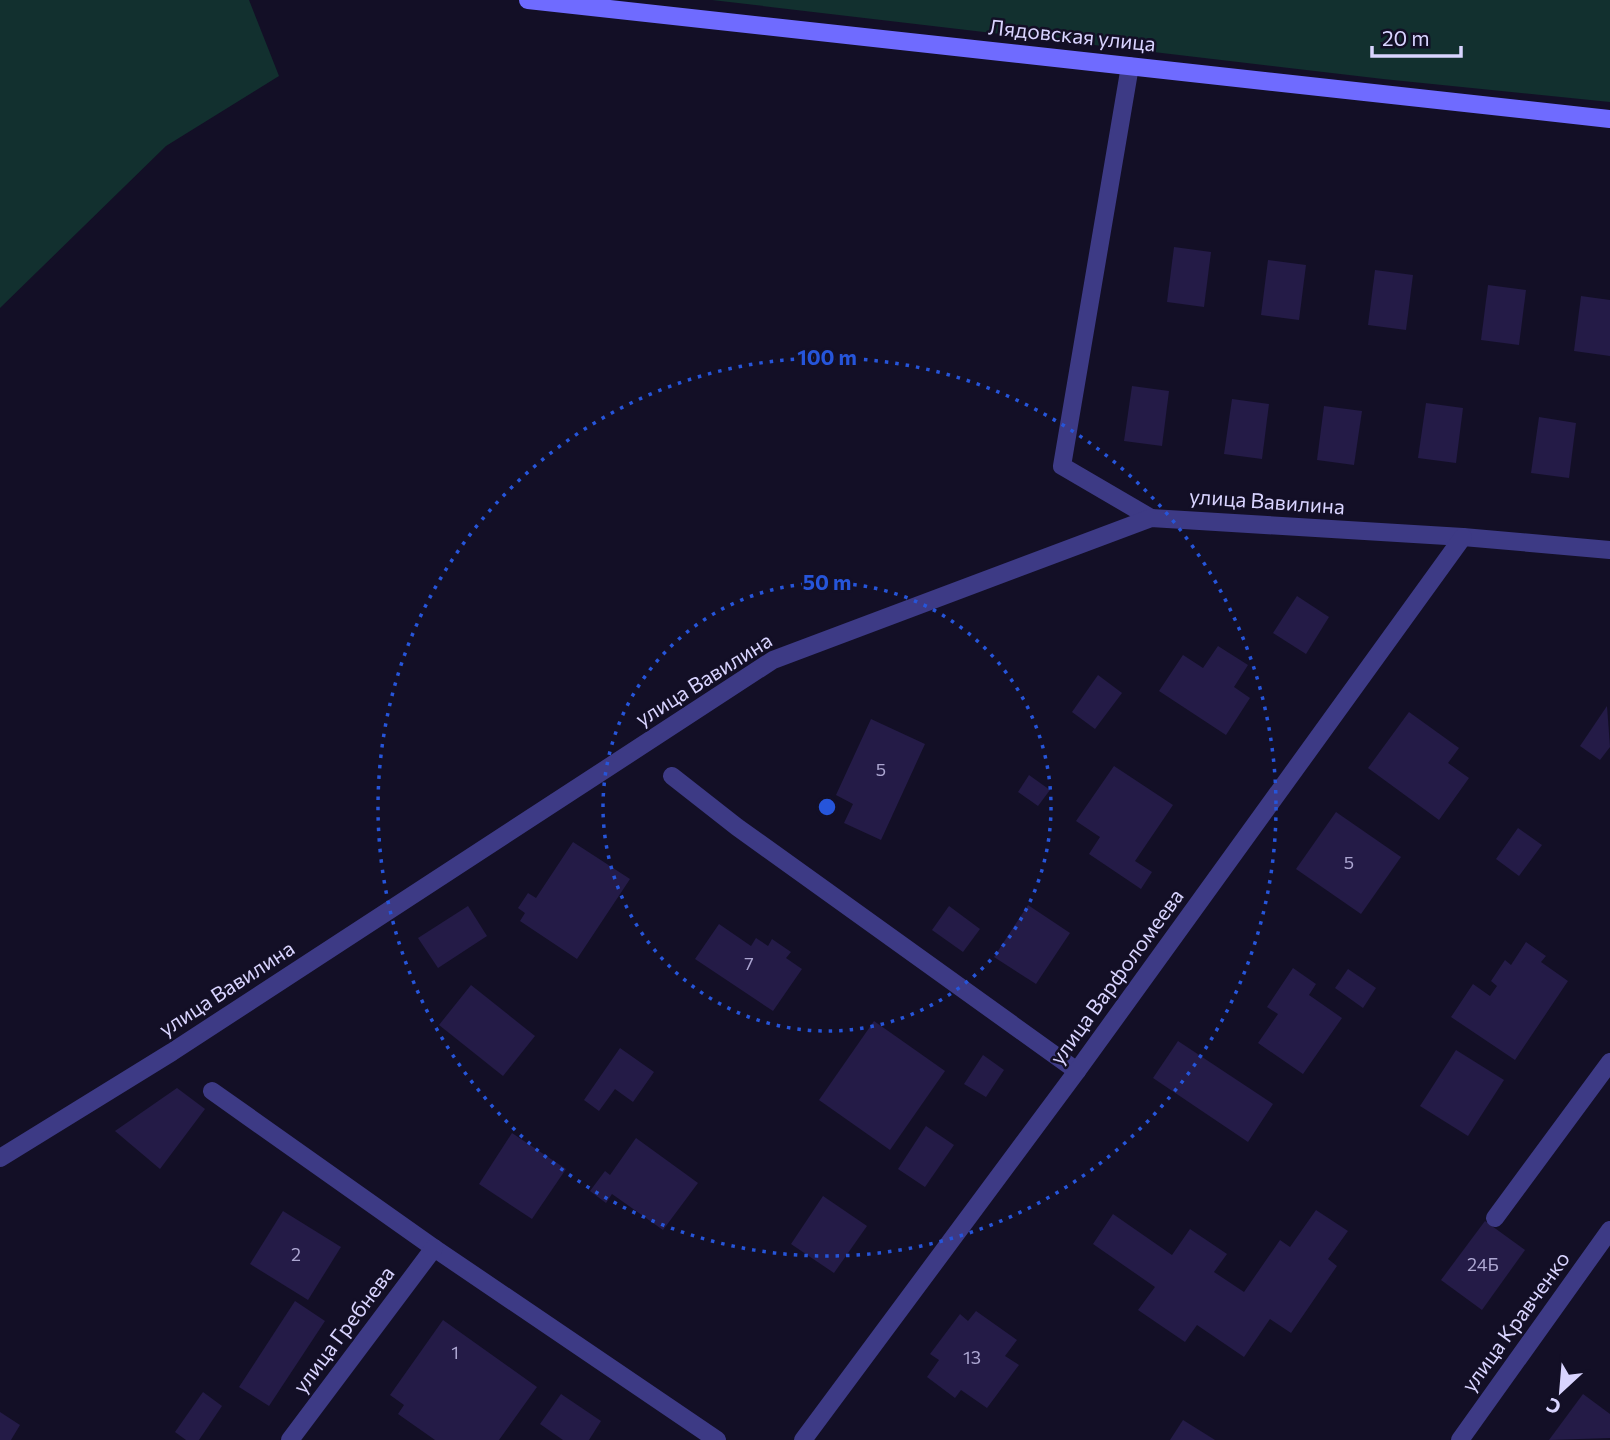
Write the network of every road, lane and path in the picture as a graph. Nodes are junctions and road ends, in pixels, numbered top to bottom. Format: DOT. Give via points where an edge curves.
graph roads {
  1 [pos="528,0"];
  2 [pos="1130,66"];
  3 [pos="1610,119"];
  4 [pos="1152,518"];
  5 [pos="1463,537"];
  6 [pos="1610,550"];
  7 [pos="672,776"];
  8 [pos="1610,1062"];
  9 [pos="1077,1071"];
  10 [pos="212,1091"];
  11 [pos="0,1158"];
  12 [pos="1495,1218"];
  13 [pos="1610,1230"];
  14 [pos="434,1248"];
  15 [pos="290,1440"];
  16 [pos="717,1440"];
  17 [pos="803,1440"];
  18 [pos="1460,1440"];
  1 -- 2 [label="main road, Лядовская улица"];
  2 -- 3 [label="main road, Лядовская улица"];
  2 -- 4 [label="street" via="1062,466"];
  4 -- 5 [label="street, улица Вавилина"];
  4 -- 11 [label="street, улица Вавилина" via="773,660 172,1052"];
  5 -- 6 [label="street, улица Вавилина"];
  5 -- 9 [label="street, улица Варфоломеева"];
  7 -- 9 [label="street"];
  8 -- 12 [label="street"];
  9 -- 17 [label="street, улица Варфоломеева"];
  10 -- 14 [label="street"];
  13 -- 18 [label="street, улица Кравченко"];
  14 -- 15 [label="street, улица Гребнева"];
  14 -- 16 [label="street"];
}
